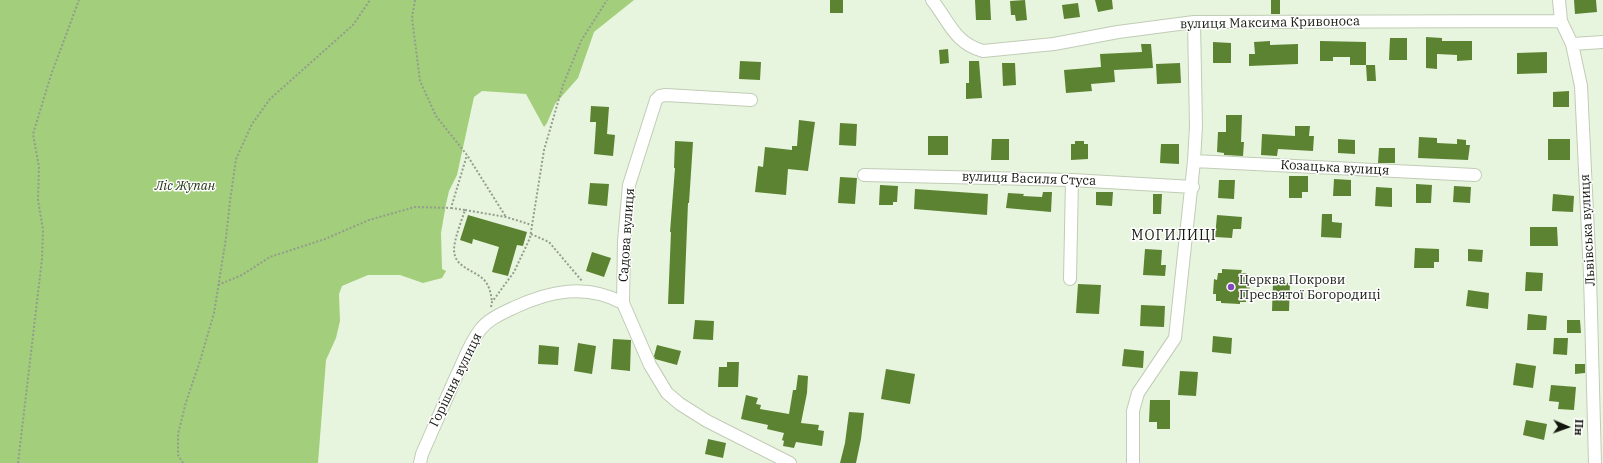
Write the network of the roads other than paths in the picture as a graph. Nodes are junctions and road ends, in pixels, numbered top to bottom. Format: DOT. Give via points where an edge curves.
graph roads {
  1 [pos="932,0"];
  2 [pos="1559,0"];
  3 [pos="1561,21"];
  4 [pos="1194,22"];
  5 [pos="1603,42"];
  6 [pos="1572,44"];
  7 [pos="751,100"];
  8 [pos="1194,161"];
  9 [pos="864,175"];
  10 [pos="1475,175"];
  11 [pos="1072,180"];
  12 [pos="1193,187"];
  13 [pos="1070,279"];
  14 [pos="623,303"];
  15 [pos="420,463"];
  16 [pos="790,463"];
  17 [pos="1133,463"];
  18 [pos="1595,463"];
  1 -- 4 [label="street, вулиця Максима Кривоноса" via="964,43 983,51 1054,44"];
  2 -- 3 [label="street, Львівська вулиця"];
  3 -- 4 [label="street, вулиця Максима Кривоноса"];
  3 -- 6 [label="street, Львівська вулиця"];
  4 -- 8 [label="street"];
  5 -- 6 [label="street"];
  6 -- 18 [label="street, Львівська вулиця" via="1581,86 1596,429"];
  7 -- 14 [label="street, Садова вулиця" via="666,95 656,100 630,185 624,241"];
  8 -- 10 [label="street, Козацька вулиця"];
  8 -- 12 [label="street"];
  9 -- 11 [label="street, вулиця Василя Стуса"];
  11 -- 12 [label="street, вулиця Василя Стуса"];
  11 -- 13 [label="street"];
  12 -- 17 [label="street" via="1175,338 1138,392 1133,411"];
  14 -- 15 [label="street, Горішня вулиця" via="594,292 566,291 531,299 498,315 480,330 466,354"];
  14 -- 16 [label="street" via="650,365 667,393 707,421"];
}
